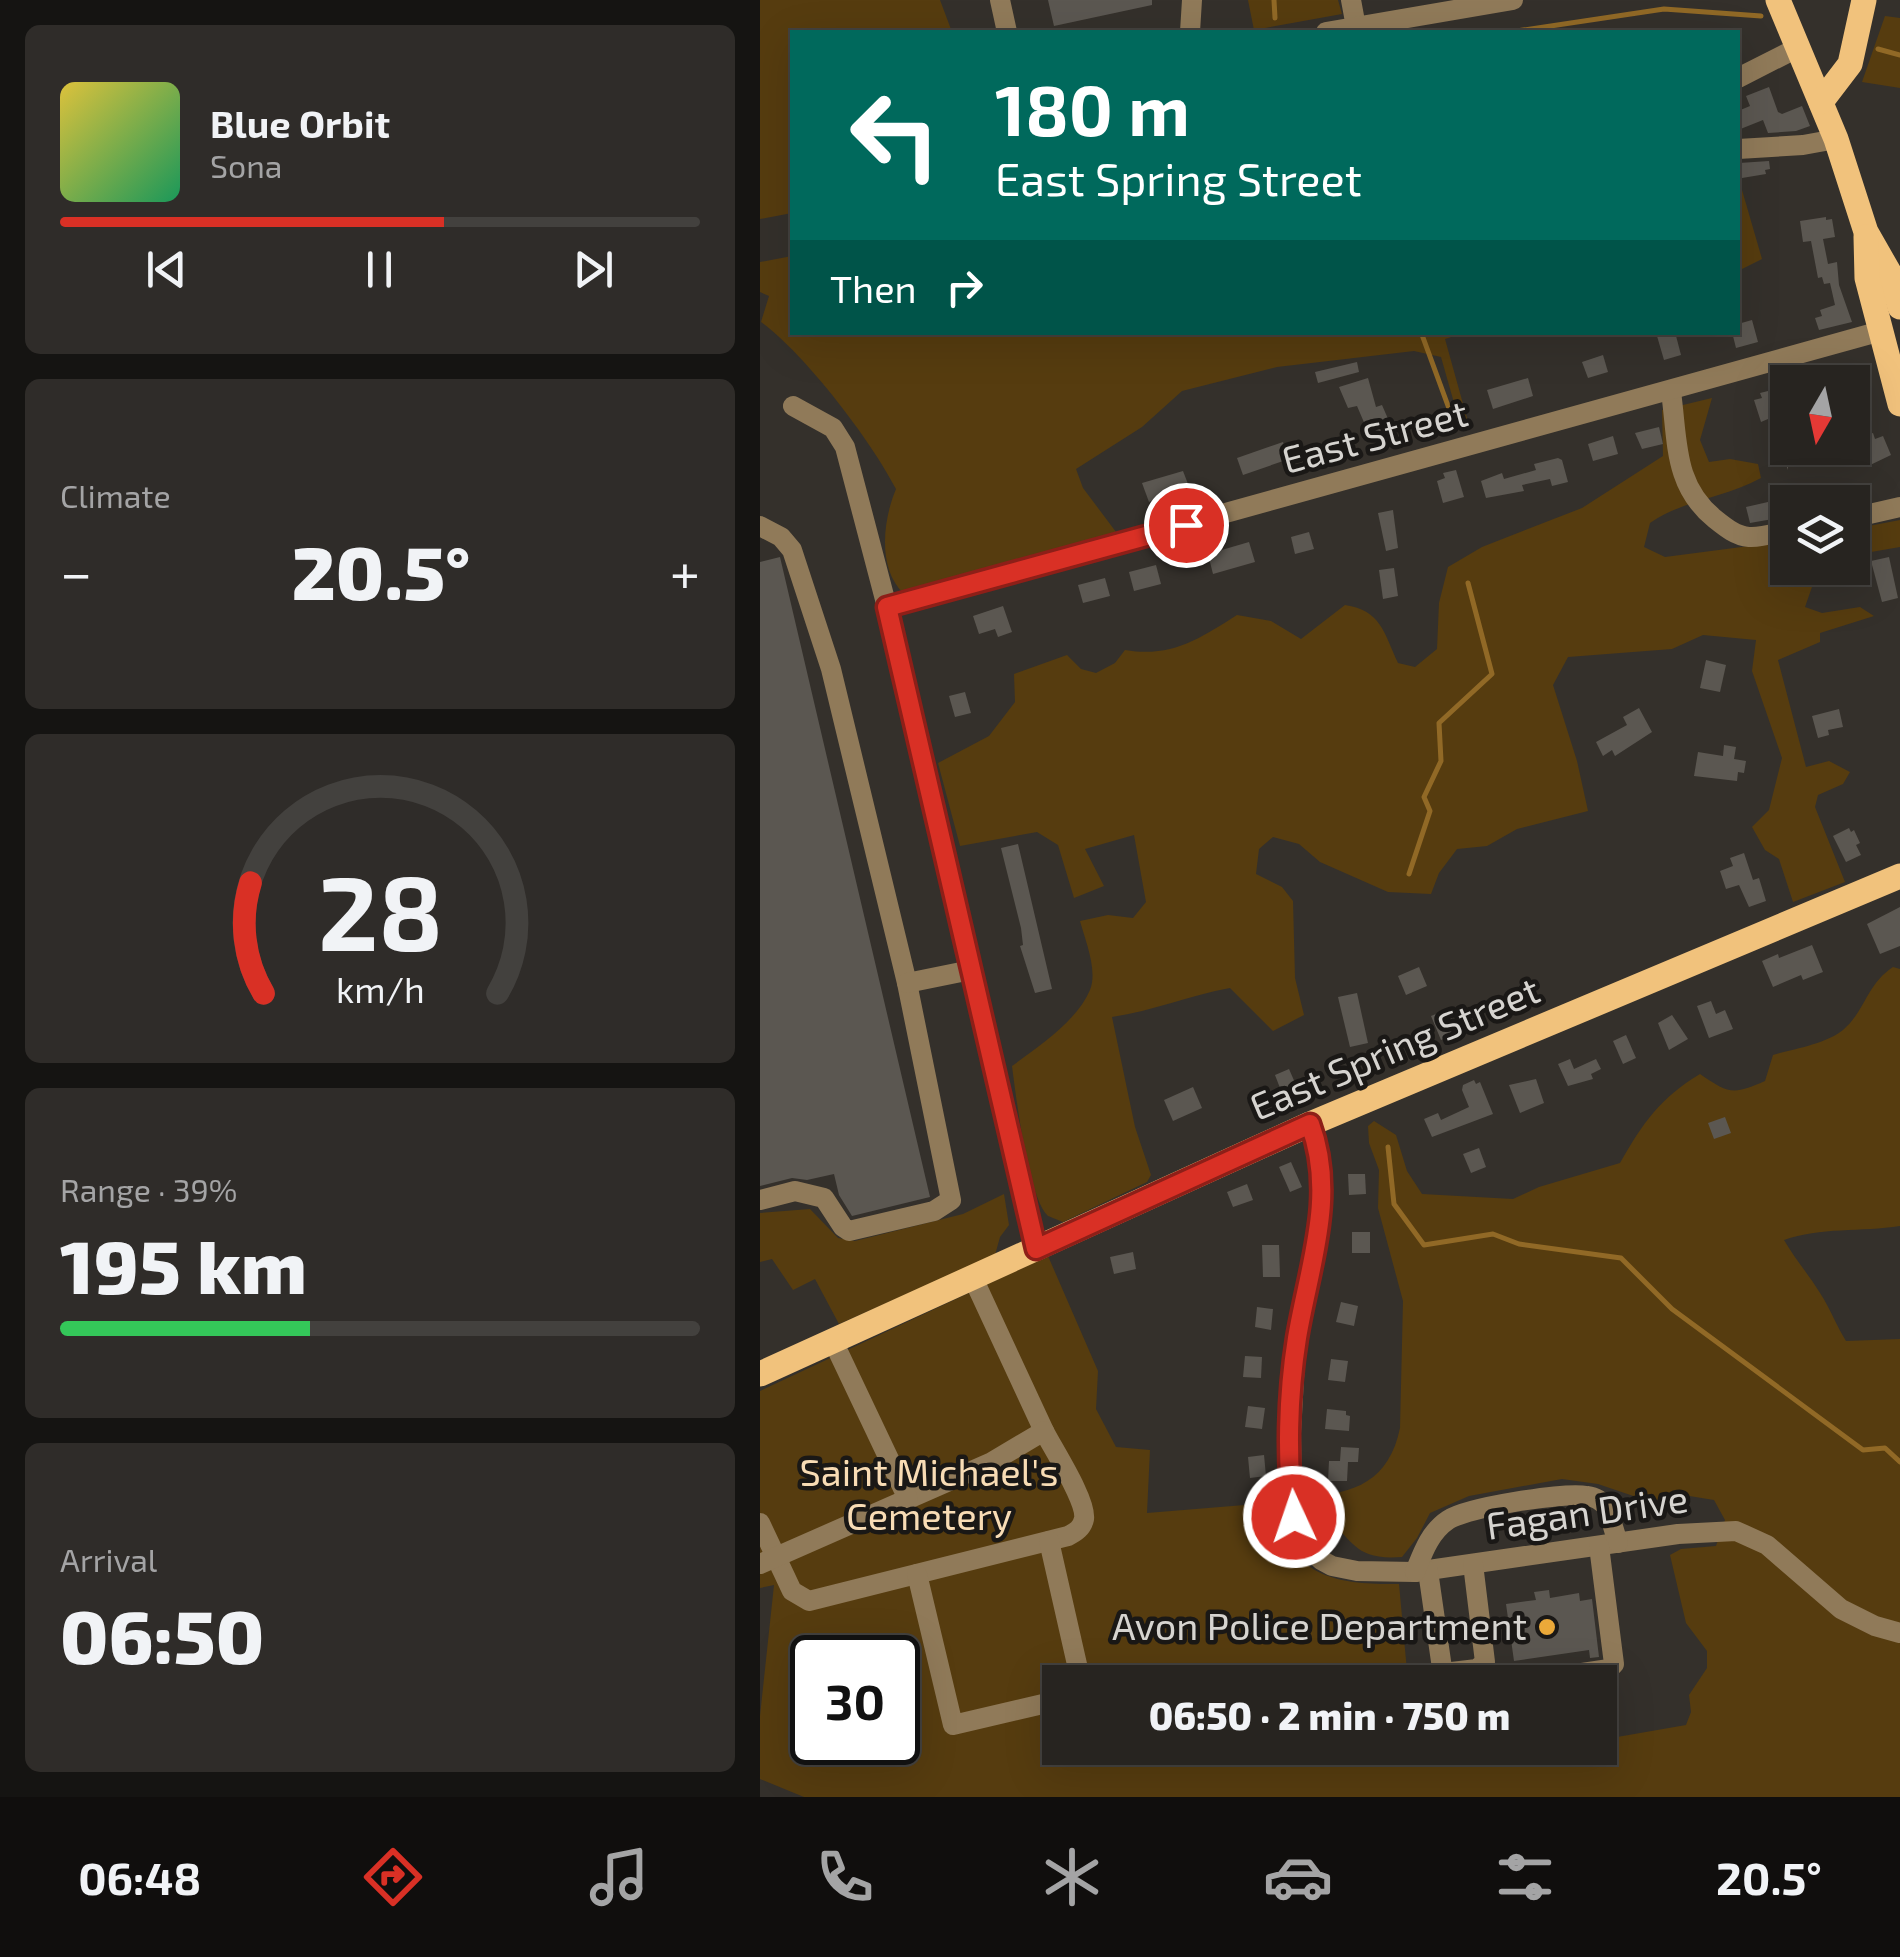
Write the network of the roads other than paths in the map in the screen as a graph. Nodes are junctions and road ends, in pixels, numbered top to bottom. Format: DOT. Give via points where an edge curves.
graph roads {
  1 [pos="1000,0"];
  2 [pos="1192,0"];
  3 [pos="1351,0"];
  4 [pos="1513,0"];
  5 [pos="1778,0"];
  6 [pos="1864,0"];
  7 [pos="1356,27"];
  8 [pos="1007,30"];
  9 [pos="1190,30"];
  10 [pos="1338,30"];
  11 [pos="1799,47"];
  12 [pos="1740,77"];
  13 [pos="1821,102"];
  14 [pos="1836,139"];
  15 [pos="1740,148"];
  16 [pos="1866,232"];
  17 [pos="1900,307"];
  18 [pos="1881,331"];
  19 [pos="1672,392"];
  20 [pos="1900,404"];
  21 [pos="794,406"];
  22 [pos="1900,507"];
  23 [pos="1870,514"];
  24 [pos="760,526"];
  25 [pos="1770,534"];
  26 [pos="887,607"];
  27 [pos="1900,876"];
  28 [pos="970,970"];
  29 [pos="907,983"];
  30 [pos="1310,1124"];
  31 [pos="760,1200"];
  32 [pos="1036,1249"];
  33 [pos="973,1278"];
  34 [pos="833,1341"];
  35 [pos="760,1374"];
  36 [pos="1044,1431"];
  37 [pos="908,1499"];
  38 [pos="760,1523"];
  39 [pos="1049,1541"];
  40 [pos="1608,1544"];
  41 [pos="768,1561"];
  42 [pos="1473,1564"];
  43 [pos="1421,1571"];
  44 [pos="917,1574"];
  45 [pos="1900,1632"];
  46 [pos="1077,1665"];
  47 [pos="1441,1665"];
  48 [pos="1483,1665"];
  49 [pos="1613,1665"];
  50 [pos="1042,1704"];
  1 -- 8 [label="street"];
  2 -- 9 [label="street"];
  3 -- 7 [label="street"];
  4 -- 7 [label="street"];
  5 -- 11 [label="main road"];
  6 -- 13 [label="main road" via="1850,64"];
  7 -- 10 [label="street"];
  11 -- 12 [label="street"];
  11 -- 13 [label="main road"];
  13 -- 14 [label="main road"];
  14 -- 15 [label="street"];
  14 -- 16 [label="main road"];
  16 -- 17 [label="main road"];
  16 -- 18 [label="main road"];
  18 -- 19 [label="street, East Street"];
  18 -- 20 [label="main road"];
  19 -- 25 [label="street" via="1690,495 1742,536"];
  19 -- 26 [label="street, East Street"];
  21 -- 26 [label="street" via="833,428 845,447"];
  22 -- 23 [label="street"];
  24 -- 29 [label="street" via="787,544 802,577"];
  26 -- 28 [label="street"];
  27 -- 30 [label="main road, East Spring Street"];
  28 -- 29 [label="street"];
  28 -- 32 [label="street"];
  29 -- 31 [label="street" via="951,1200 934,1211 849,1231 824,1198 795,1192"];
  30 -- 32 [label="main road, East Spring Street"];
  30 -- 43 [label="street, Fagan Drive" via="1322,1205 1296,1342 1292,1501 1305,1543 1332,1566"];
  32 -- 33 [label="main road, East Spring Street"];
  33 -- 34 [label="main road, East Spring Street"];
  33 -- 36 [label="street"];
  34 -- 35 [label="main road, East Spring Street"];
  34 -- 37 [label="street"];
  36 -- 37 [label="street"];
  36 -- 39 [label="street" via="1084,1513 1076,1533"];
  37 -- 41 [label="street"];
  38 -- 41 [label="street"];
  39 -- 44 [label="street"];
  39 -- 46 [label="street"];
  40 -- 42 [label="street, Fagan Drive"];
  40 -- 43 [label="street" via="1607,1507 1589,1496 1477,1508 1439,1528 1424,1550"];
  40 -- 45 [label="street, Fagan Drive" via="1744,1533 1841,1609"];
  40 -- 49 [label="street"];
  41 -- 44 [label="street" via="796,1596 809,1601"];
  42 -- 43 [label="street, Fagan Drive"];
  42 -- 48 [label="street"];
  43 -- 47 [label="street"];
  44 -- 50 [label="street" via="953,1725"];
}
